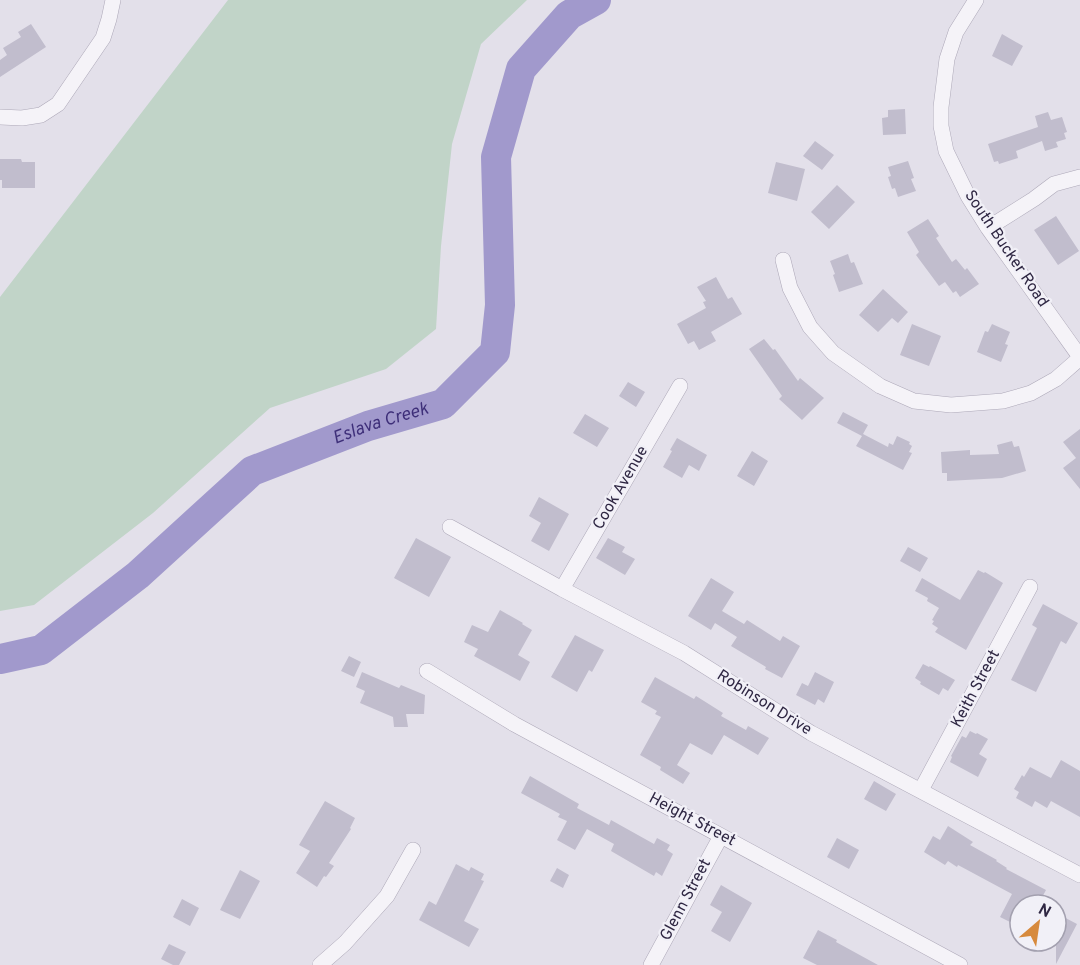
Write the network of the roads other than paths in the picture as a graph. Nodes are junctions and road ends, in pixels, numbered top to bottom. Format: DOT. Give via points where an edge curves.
graph roads {
  1 [pos="113,0"];
  2 [pos="976,0"];
  3 [pos="0,117"];
  4 [pos="1080,177"];
  5 [pos="988,228"];
  6 [pos="783,260"];
  7 [pos="1080,357"];
  8 [pos="680,386"];
  9 [pos="450,526"];
  10 [pos="1030,587"];
  11 [pos="562,589"];
  12 [pos="427,671"];
  13 [pos="921,790"];
  14 [pos="721,836"];
  15 [pos="413,850"];
  16 [pos="1080,875"];
  17 [pos="320,965"];
  18 [pos="651,965"];
  19 [pos="960,965"];
  1 -- 3 [label="street" via="103,38 58,104 41,115"];
  2 -- 5 [label="street, South Bucker Road" via="956,32 946,59 941,126 946,151"];
  4 -- 5 [label="street" via="1054,184"];
  5 -- 7 [label="street, South Bucker Road"];
  6 -- 7 [label="street" via="790,288 810,327 833,353 880,386 914,401 951,405 1003,401 1031,393 1056,379"];
  8 -- 11 [label="street, Cook Avenue"];
  9 -- 11 [label="street, Robinson Drive"];
  10 -- 13 [label="street, Keith Street"];
  11 -- 13 [label="street, Robinson Drive" via="684,653 811,733"];
  12 -- 14 [label="street, Height Street" via="514,724"];
  13 -- 16 [label="street, Robinson Drive"];
  14 -- 18 [label="street, Glenn Street"];
  14 -- 19 [label="street, Height Street"];
  15 -- 17 [label="street" via="387,896"];
}
